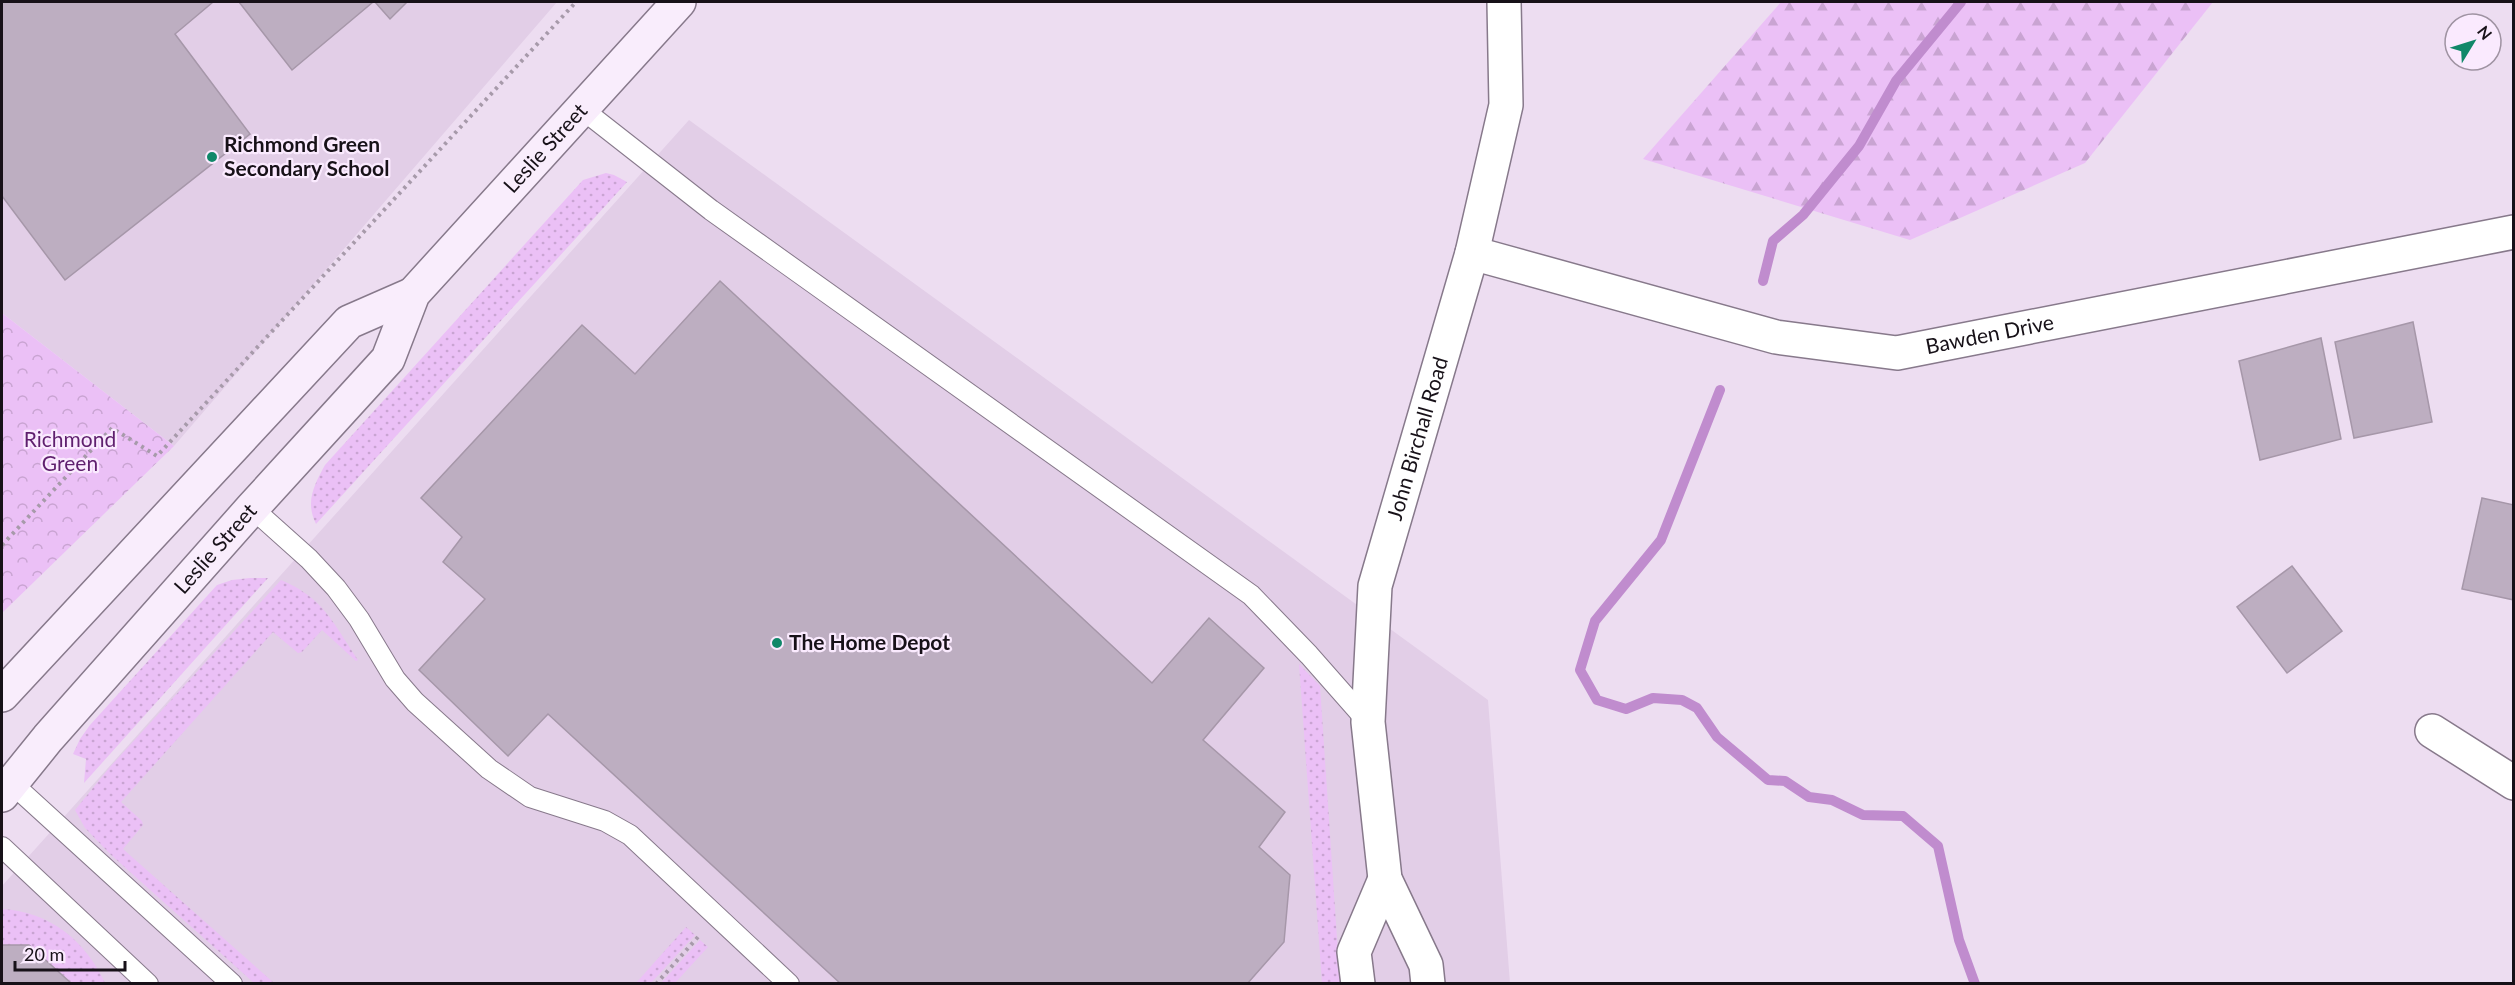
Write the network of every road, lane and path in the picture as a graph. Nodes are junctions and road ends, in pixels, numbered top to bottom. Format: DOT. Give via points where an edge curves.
graph roads {
  1 [pos="576,2"];
  2 [pos="679,2"];
  3 [pos="1504,2"];
  4 [pos="582,109"];
  5 [pos="2514,232"];
  6 [pos="1472,253"];
  7 [pos="413,294"];
  8 [pos="252,508"];
  9 [pos="2,545"];
  10 [pos="2,695"];
  11 [pos="1368,722"];
  12 [pos="2432,731"];
  13 [pos="2514,783"];
  14 [pos="5,784"];
  15 [pos="2,847"];
  16 [pos="1385,879"];
  17 [pos="716,916"];
  18 [pos="148,984"];
  19 [pos="232,984"];
  20 [pos="656,984"];
  21 [pos="789,984"];
  22 [pos="1358,984"];
  23 [pos="1428,984"];
  1 -- 9 [label="path" via="157,456 112,428"];
  2 -- 4 [label="main road, Leslie Street"];
  3 -- 6 [label="street, John Birchall Road" via="1506,105"];
  4 -- 7 [label="main road, Leslie Street"];
  4 -- 11 [label="lane" via="711,210 1251,595"];
  5 -- 6 [label="street, Bawden Drive" via="1897,353 1776,337"];
  6 -- 11 [label="street, John Birchall Road" via="1375,586"];
  7 -- 8 [label="main road, Leslie Street" via="388,359"];
  7 -- 10 [label="main road, Leslie Street" via="349,322"];
  8 -- 14 [label="main road, Leslie Street"];
  8 -- 17 [label="lane" via="336,588 395,679 415,702 489,769 530,797 618,827"];
  11 -- 16 [label="street, John Birchall Road"];
  12 -- 13 [label="street"];
  14 -- 19 [label="lane"];
  15 -- 18 [label="lane"];
  16 -- 22 [label="street, John Birchall Road" via="1354,952"];
  16 -- 23 [label="street, John Birchall Road" via="1426,965"];
  17 -- 20 [label="path"];
  17 -- 21 [label="lane"];
}
